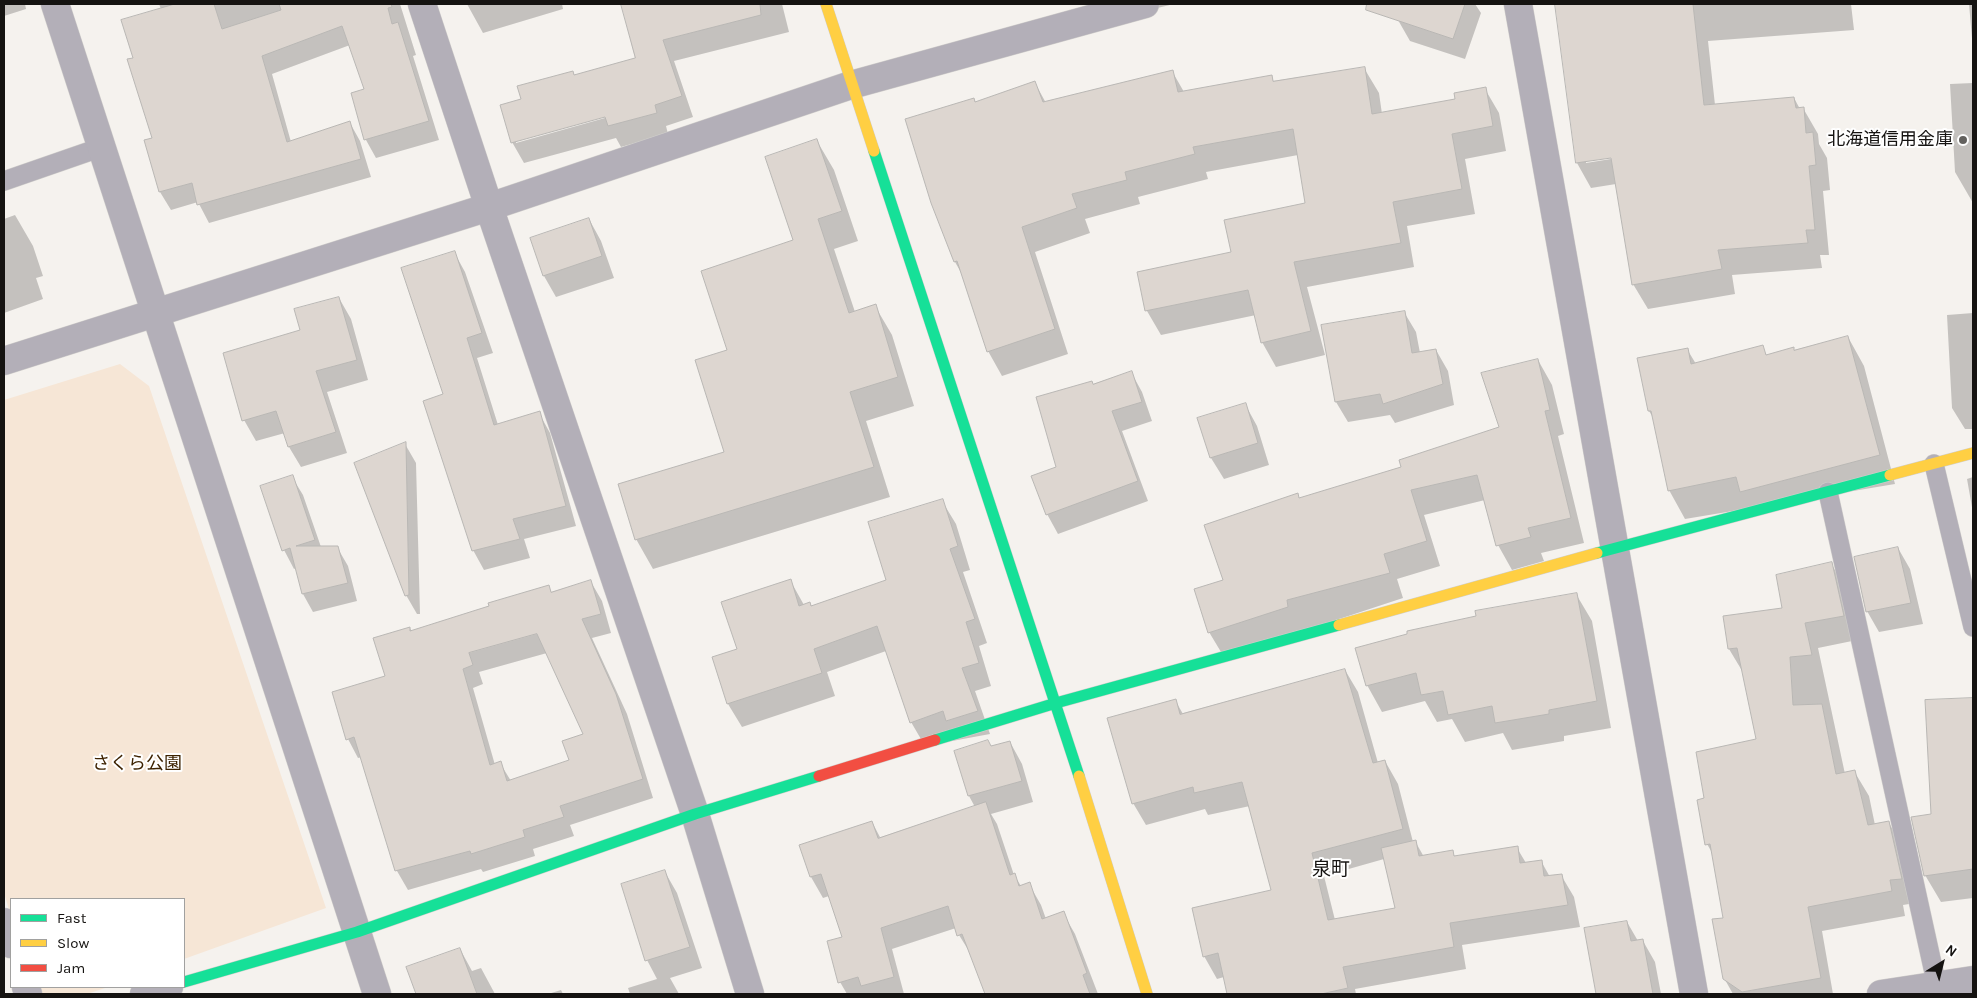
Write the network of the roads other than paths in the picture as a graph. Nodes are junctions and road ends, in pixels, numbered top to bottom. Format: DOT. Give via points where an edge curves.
graph roads {
  1 [pos="55,4"];
  2 [pos="422,4"];
  3 [pos="826,4"];
  4 [pos="1145,4"];
  5 [pos="1518,4"];
  6 [pos="851,85"];
  7 [pos="102,147"];
  8 [pos="4,181"];
  9 [pos="489,208"];
  10 [pos="156,311"];
  11 [pos="4,361"];
  12 [pos="1973,453"];
  13 [pos="1934,464"];
  14 [pos="1828,492"];
  15 [pos="1615,548"];
  16 [pos="1973,627"];
  17 [pos="1056,703"];
  18 [pos="695,814"];
  19 [pos="4,922"];
  20 [pos="357,932"];
  21 [pos="10,941"];
  22 [pos="1973,980"];
  23 [pos="185,982"];
  24 [pos="1937,986"];
  25 [pos="165,988"];
  26 [pos="144,994"];
  27 [pos="377,994"];
  28 [pos="750,994"];
  29 [pos="1147,994"];
  30 [pos="1694,994"];
  31 [pos="1881,994"];
  1 -- 7 [label="street"];
  2 -- 9 [label="street"];
  3 -- 6 [label="street"];
  4 -- 6 [label="street"];
  5 -- 15 [label="street"];
  6 -- 9 [label="street"];
  6 -- 17 [label="street"];
  7 -- 8 [label="lane"];
  7 -- 10 [label="street"];
  9 -- 10 [label="street"];
  9 -- 18 [label="street"];
  10 -- 11 [label="street"];
  10 -- 20 [label="street"];
  12 -- 13 [label="street"];
  13 -- 14 [label="street"];
  13 -- 16 [label="lane"];
  14 -- 15 [label="street"];
  14 -- 24 [label="lane"];
  15 -- 17 [label="street"];
  15 -- 30 [label="street"];
  17 -- 18 [label="street"];
  17 -- 29 [label="street"];
  18 -- 20 [label="street"];
  18 -- 28 [label="street"];
  19 -- 21 [label="street"];
  20 -- 23 [label="street"];
  20 -- 27 [label="street"];
  22 -- 24 [label="street"];
  24 -- 31 [label="street"];
  25 -- 26 [label="street"];
}
